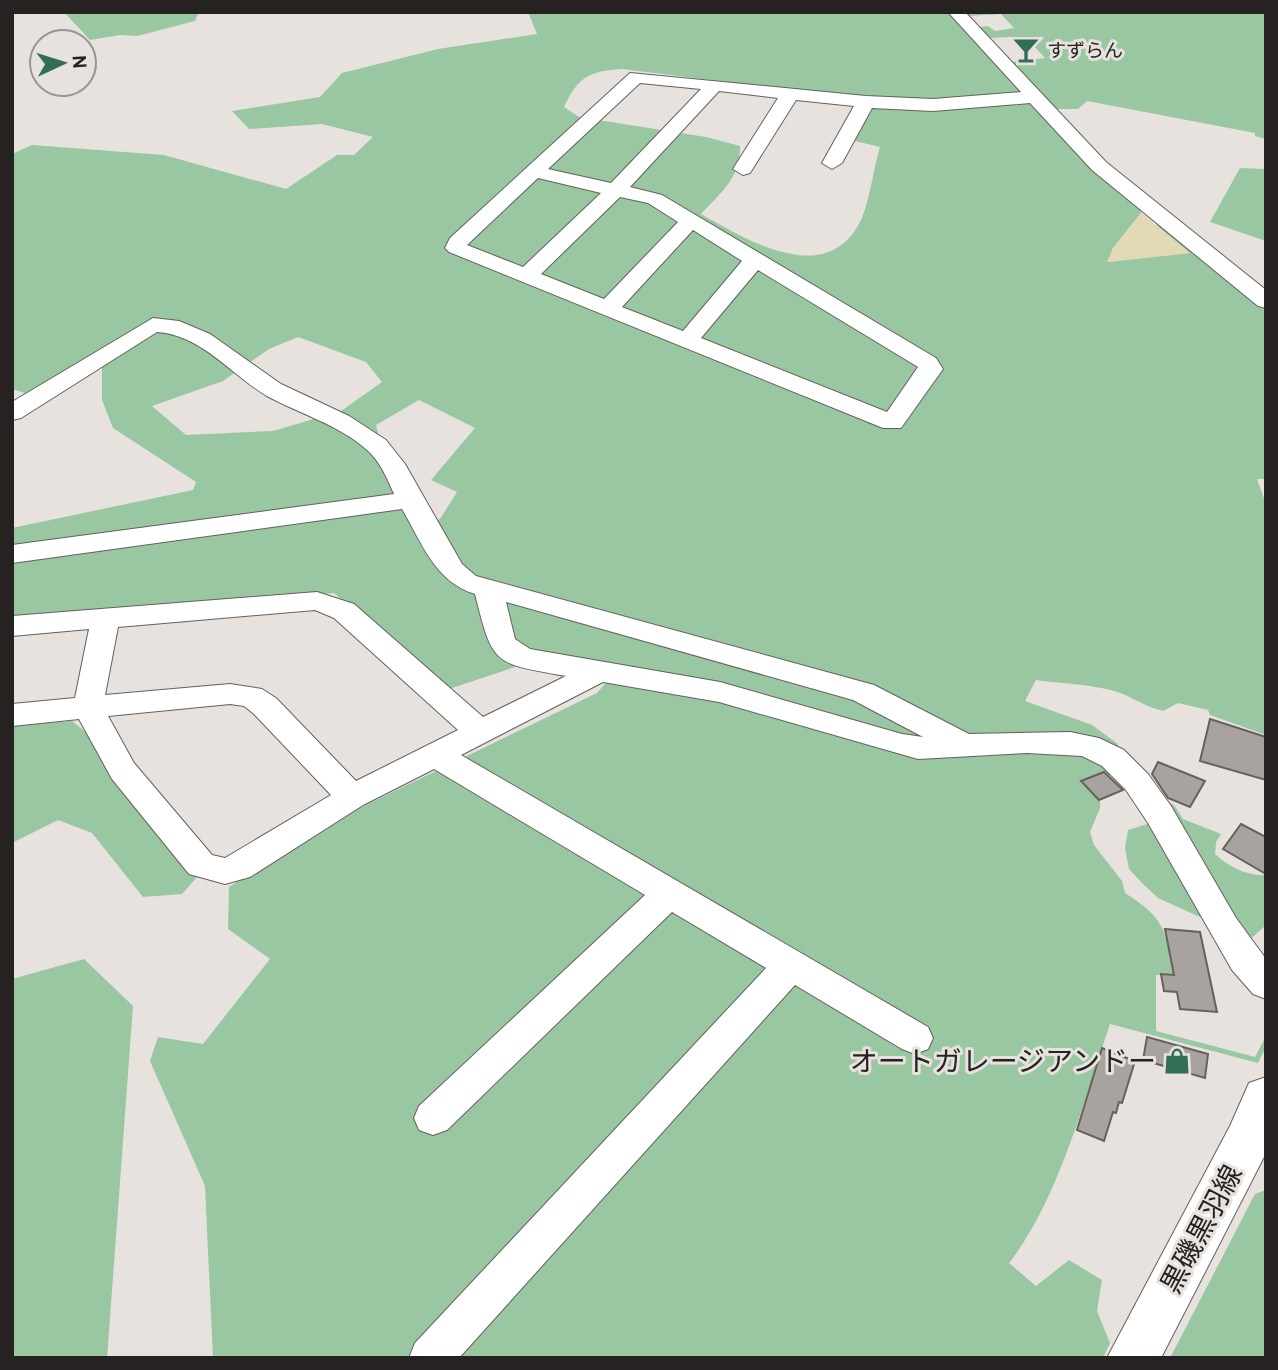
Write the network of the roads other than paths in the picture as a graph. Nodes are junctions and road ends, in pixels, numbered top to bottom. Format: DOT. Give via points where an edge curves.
graph roads {
  1 [pos="956,12"];
  2 [pos="715,85"];
  3 [pos="790,94"];
  4 [pos="1032,97"];
  5 [pos="866,102"];
  6 [pos="832,163"];
  7 [pos="743,169"];
  8 [pos="533,171"];
  9 [pos="615,190"];
  10 [pos="691,220"];
  11 [pos="755,259"];
  12 [pos="527,276"];
  13 [pos="1266,300"];
  14 [pos="607,309"];
  15 [pos="687,341"];
  16 [pos="12,413"];
  17 [pos="410,500"];
  18 [pos="12,554"];
  19 [pos="488,588"];
  20 [pos="105,618"];
  21 [pos="12,626"];
  22 [pos="600,671"];
  23 [pos="88,708"];
  24 [pos="12,715"];
  25 [pos="481,733"];
  26 [pos="967,746"];
  27 [pos="437,757"];
  28 [pos="352,797"];
  29 [pos="670,893"];
  30 [pos="791,965"];
  31 [pos="1266,984"];
  32 [pos="915,1038"];
  33 [pos="433,1118"];
  34 [pos="1260,1128"];
  35 [pos="430,1358"];
  36 [pos="1133,1358"];
  1 -- 4 [label="street"];
  2 -- 3 [label="street"];
  2 -- 8 [label="street" via="636,77"];
  2 -- 9 [label="street"];
  3 -- 5 [label="street"];
  3 -- 7 [label="street"];
  4 -- 5 [label="street" via="933,105"];
  4 -- 13 [label="street" via="1125,190"];
  5 -- 6 [label="street"];
  8 -- 9 [label="street"];
  8 -- 12 [label="street" via="457,242 456,248"];
  9 -- 10 [label="street" via="655,199"];
  9 -- 12 [label="street"];
  10 -- 11 [label="street"];
  10 -- 14 [label="street"];
  11 -- 15 [label="street"];
  11 -- 15 [label="street" via="928,363 932,369 887,430"];
  12 -- 14 [label="street"];
  14 -- 15 [label="street"];
  16 -- 17 [label="street" via="153,325 166,324 220,348 271,388 368,438 390,461"];
  17 -- 18 [label="street"];
  17 -- 19 [label="street" via="458,578"];
  19 -- 22 [label="street" via="502,644 509,652"];
  19 -- 26 [label="street" via="856,690"];
  20 -- 21 [label="street"];
  20 -- 23 [label="street"];
  20 -- 25 [label="street" via="317,601 332,604"];
  22 -- 25 [label="street"];
  22 -- 26 [label="street" via="720,692 902,745"];
  23 -- 24 [label="street"];
  23 -- 28 [label="street" via="230,694 251,696 265,705"];
  23 -- 28 [label="street" via="123,771 201,865 212,870 238,867"];
  25 -- 27 [label="street"];
  26 -- 31 [label="street" via="1063,743 1109,753 1152,805 1228,937"];
  27 -- 28 [label="street"];
  27 -- 29 [label="street"];
  29 -- 30 [label="street"];
  29 -- 33 [label="street"];
  30 -- 32 [label="street"];
  30 -- 35 [label="street"];
  34 -- 36 [label="main road, 黒磯黒羽線"];
}
